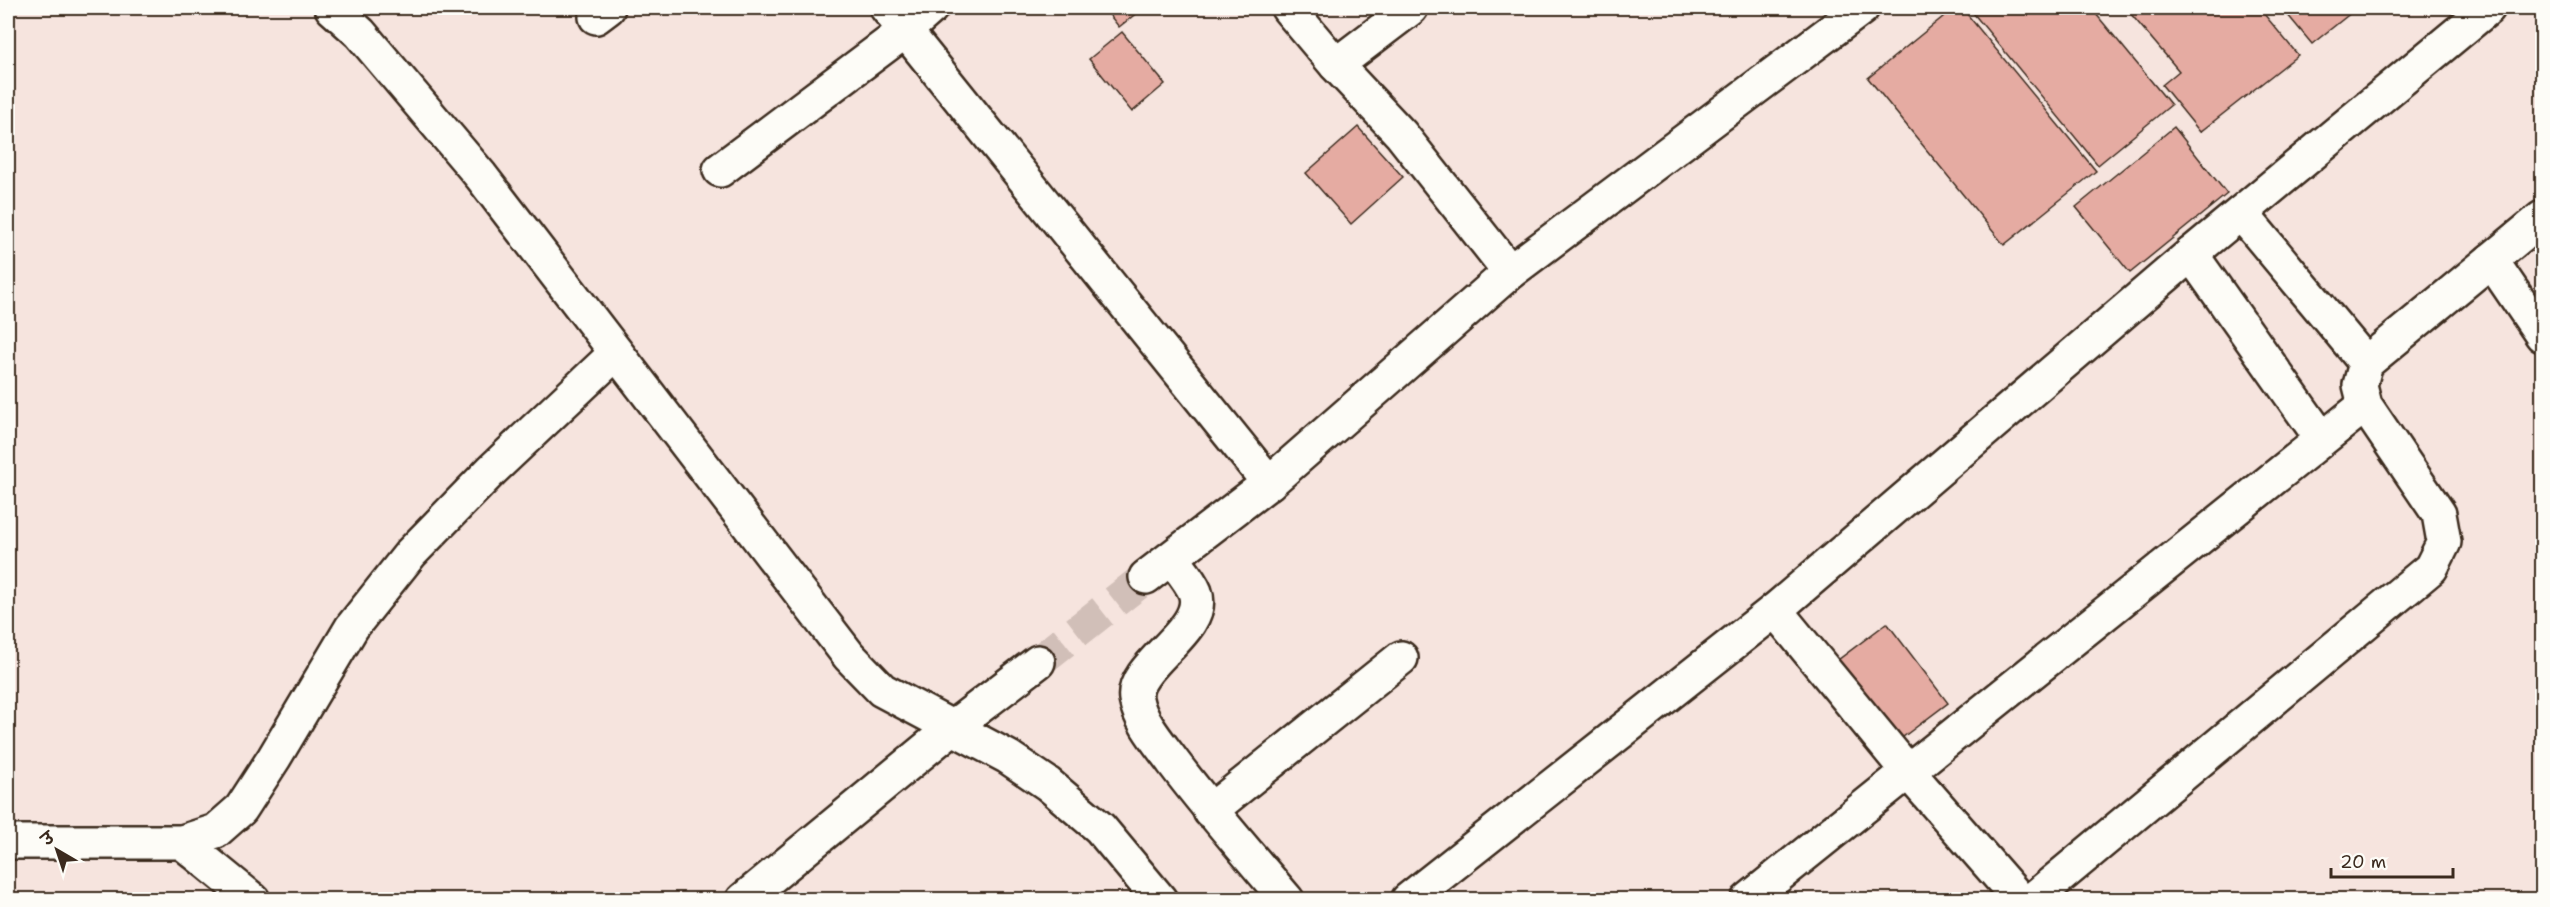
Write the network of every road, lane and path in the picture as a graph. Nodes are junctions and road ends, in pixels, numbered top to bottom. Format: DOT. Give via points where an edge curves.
graph roads {
  1 [pos="332,8"];
  2 [pos="931,8"];
  3 [pos="1288,8"];
  4 [pos="1411,8"];
  5 [pos="2488,8"];
  6 [pos="1844,13"];
  7 [pos="896,19"];
  8 [pos="1336,65"];
  9 [pos="720,170"];
  10 [pos="2241,213"];
  11 [pos="2542,218"];
  12 [pos="2191,254"];
  13 [pos="2491,260"];
  14 [pos="1510,272"];
  15 [pos="2542,335"];
  16 [pos="616,353"];
  17 [pos="2366,363"];
  18 [pos="2365,405"];
  19 [pos="2322,439"];
  20 [pos="1269,483"];
  21 [pos="1172,558"];
  22 [pos="1146,577"];
  23 [pos="1775,610"];
  24 [pos="1401,658"];
  25 [pos="1038,662"];
  26 [pos="953,727"];
  27 [pos="1909,773"];
  28 [pos="1210,811"];
  29 [pos="8,842"];
  30 [pos="182,842"];
  31 [pos="253,900"];
  32 [pos="743,900"];
  33 [pos="1160,900"];
  34 [pos="1287,900"];
  35 [pos="1408,900"];
  36 [pos="1748,900"];
  37 [pos="2020,900"];
  38 [pos="2032,900"];
  1 -- 16 [label="street" via="360,33 481,176"];
  2 -- 7 [label="street"];
  3 -- 8 [label="street"];
  4 -- 8 [label="street"];
  5 -- 10 [label="street"];
  6 -- 14 [label="street"];
  7 -- 9 [label="street"];
  7 -- 20 [label="street"];
  8 -- 14 [label="street" via="1401,134"];
  10 -- 12 [label="street"];
  10 -- 17 [label="street"];
  11 -- 13 [label="street"];
  12 -- 19 [label="street"];
  12 -- 23 [label="street"];
  13 -- 15 [label="street"];
  13 -- 17 [label="street"];
  14 -- 20 [label="street"];
  16 -- 26 [label="street" via="849,656 882,690"];
  16 -- 30 [label="street" via="411,553 352,627 240,809 216,831"];
  17 -- 18 [label="street" via="2361,385"];
  18 -- 19 [label="street"];
  18 -- 38 [label="street" via="2439,514 2444,542 2431,568"];
  19 -- 27 [label="street"];
  20 -- 21 [label="street"];
  21 -- 22 [label="street"];
  21 -- 28 [label="street" via="1194,591 1196,608 1187,626 1140,677 1136,698 1149,729"];
  23 -- 27 [label="street"];
  23 -- 35 [label="street"];
  24 -- 28 [label="street"];
  25 -- 26 [label="street"];
  26 -- 32 [label="street"];
  26 -- 33 [label="street" via="1008,757 1057,791 1100,828"];
  27 -- 36 [label="street"];
  27 -- 37 [label="street"];
  28 -- 34 [label="street"];
  29 -- 30 [label="street"];
  30 -- 31 [label="street"];
}
